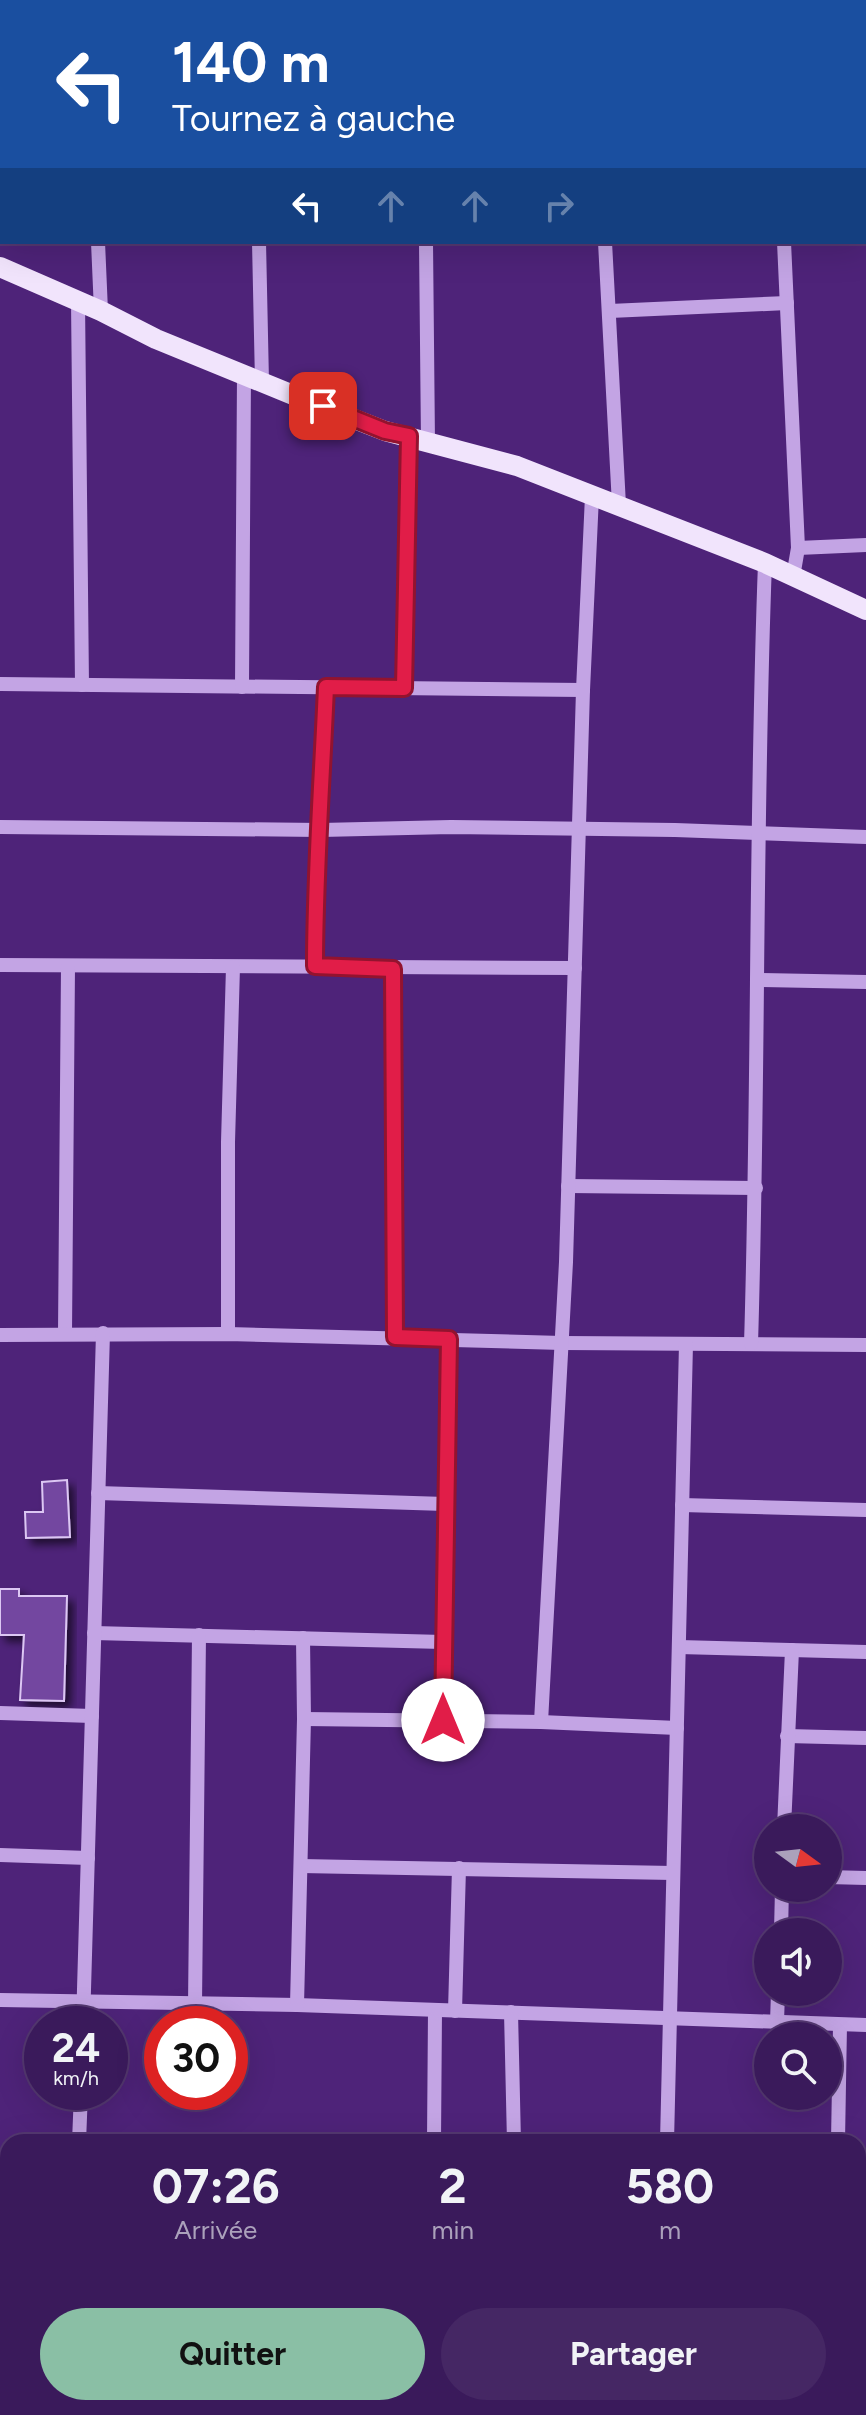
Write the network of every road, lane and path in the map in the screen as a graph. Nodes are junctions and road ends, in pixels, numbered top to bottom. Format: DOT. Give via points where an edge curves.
graph roads {
  1 [pos="98,244"];
  2 [pos="259,244"];
  3 [pos="426,244"];
  4 [pos="605,244"];
  5 [pos="784,244"];
  6 [pos="0,267"];
  7 [pos="78,301"];
  8 [pos="787,303"];
  9 [pos="101,311"];
  10 [pos="610,311"];
  11 [pos="253,378"];
  12 [pos="418,439"];
  13 [pos="592,496"];
  14 [pos="619,505"];
  15 [pos="866,545"];
  16 [pos="798,548"];
  17 [pos="765,563"];
  18 [pos="793,577"];
  19 [pos="866,610"];
  20 [pos="0,684"];
  21 [pos="82,685"];
  22 [pos="242,687"];
  23 [pos="326,687"];
  24 [pos="404,688"];
  25 [pos="583,690"];
  26 [pos="0,827"];
  27 [pos="321,830"];
  28 [pos="579,830"];
  29 [pos="758,834"];
  30 [pos="866,837"];
  31 [pos="0,965"];
  32 [pos="68,966"];
  33 [pos="315,966"];
  34 [pos="233,967"];
  35 [pos="575,968"];
  36 [pos="393,969"];
  37 [pos="757,980"];
  38 [pos="866,982"];
  39 [pos="568,1186"];
  40 [pos="756,1188"];
  41 [pos="103,1333"];
  42 [pos="65,1334"];
  43 [pos="228,1334"];
  44 [pos="0,1335"];
  45 [pos="395,1337"];
  46 [pos="449,1339"];
  47 [pos="562,1343"];
  48 [pos="686,1344"];
  49 [pos="751,1344"];
  50 [pos="866,1345"];
  51 [pos="98,1493"];
  52 [pos="445,1504"];
  53 [pos="682,1505"];
  54 [pos="866,1510"];
  55 [pos="94,1633"];
  56 [pos="199,1635"];
  57 [pos="303,1638"];
  58 [pos="443,1642"];
  59 [pos="679,1647"];
  60 [pos="792,1650"];
  61 [pos="866,1652"];
  62 [pos="0,1713"];
  63 [pos="92,1716"];
  64 [pos="304,1719"];
  65 [pos="443,1720"];
  66 [pos="541,1722"];
  67 [pos="677,1728"];
  68 [pos="787,1736"];
  69 [pos="866,1738"];
  70 [pos="784,1814"];
  71 [pos="0,1855"];
  72 [pos="88,1858"];
  73 [pos="301,1866"];
  74 [pos="459,1868"];
  75 [pos="673,1873"];
  76 [pos="842,1877"];
  77 [pos="866,1878"];
  78 [pos="0,2000"];
  79 [pos="84,2001"];
  80 [pos="195,2005"];
  81 [pos="297,2005"];
  82 [pos="84,2006"];
  83 [pos="778,2006"];
  84 [pos="435,2010"];
  85 [pos="455,2011"];
  86 [pos="511,2012"];
  87 [pos="670,2017"];
  88 [pos="777,2022"];
  89 [pos="842,2025"];
  90 [pos="866,2025"];
  91 [pos="80,2110"];
  92 [pos="839,2110"];
  93 [pos="79,2134"];
  94 [pos="434,2134"];
  95 [pos="514,2134"];
  96 [pos="667,2134"];
  97 [pos="838,2134"];
  1 -- 9 [label="street"];
  2 -- 11 [label="street"];
  3 -- 12 [label="street"];
  4 -- 10 [label="street"];
  5 -- 8 [label="street"];
  6 -- 7 [label="main road"];
  7 -- 9 [label="main road"];
  7 -- 21 [label="street"];
  8 -- 10 [label="street"];
  8 -- 16 [label="street"];
  9 -- 11 [label="main road"];
  10 -- 14 [label="street"];
  11 -- 12 [label="main road"];
  11 -- 22 [label="street"];
  12 -- 13 [label="main road" via="517,466"];
  12 -- 24 [label="street"];
  13 -- 14 [label="main road"];
  13 -- 25 [label="street"];
  14 -- 17 [label="main road"];
  15 -- 16 [label="street"];
  16 -- 18 [label="street"];
  17 -- 18 [label="main road"];
  17 -- 29 [label="street"];
  18 -- 19 [label="main road"];
  20 -- 21 [label="street"];
  21 -- 22 [label="street"];
  22 -- 23 [label="street"];
  23 -- 24 [label="street"];
  23 -- 27 [label="street"];
  24 -- 25 [label="street"];
  25 -- 28 [label="street"];
  26 -- 27 [label="street"];
  27 -- 28 [label="street"];
  27 -- 33 [label="street"];
  28 -- 29 [label="street"];
  28 -- 35 [label="street"];
  29 -- 30 [label="street"];
  29 -- 37 [label="street"];
  31 -- 32 [label="street"];
  32 -- 34 [label="street"];
  32 -- 42 [label="street"];
  33 -- 34 [label="street"];
  33 -- 36 [label="street"];
  34 -- 43 [label="street"];
  35 -- 36 [label="street"];
  35 -- 39 [label="street"];
  36 -- 45 [label="street"];
  37 -- 38 [label="street"];
  37 -- 40 [label="street"];
  39 -- 40 [label="street"];
  39 -- 47 [label="street"];
  40 -- 49 [label="street"];
  41 -- 42 [label="street"];
  41 -- 43 [label="street"];
  41 -- 51 [label="street"];
  42 -- 44 [label="street"];
  43 -- 45 [label="street"];
  45 -- 46 [label="street"];
  46 -- 47 [label="street"];
  46 -- 52 [label="street"];
  47 -- 48 [label="street"];
  47 -- 66 [label="street"];
  48 -- 49 [label="street"];
  48 -- 53 [label="street"];
  49 -- 50 [label="street"];
  51 -- 52 [label="street"];
  51 -- 55 [label="street"];
  52 -- 58 [label="street"];
  53 -- 54 [label="street"];
  53 -- 59 [label="street"];
  55 -- 56 [label="street"];
  55 -- 63 [label="street"];
  56 -- 57 [label="street"];
  56 -- 80 [label="street"];
  57 -- 58 [label="street"];
  57 -- 64 [label="street"];
  58 -- 65 [label="street"];
  59 -- 60 [label="street"];
  59 -- 67 [label="street"];
  60 -- 61 [label="street"];
  60 -- 68 [label="street"];
  62 -- 63 [label="street"];
  63 -- 72 [label="street"];
  64 -- 65 [label="street"];
  64 -- 73 [label="street"];
  65 -- 66 [label="street"];
  66 -- 67 [label="street"];
  67 -- 75 [label="street"];
  68 -- 69 [label="street"];
  68 -- 70 [label="street"];
  71 -- 72 [label="street"];
  72 -- 79 [label="street"];
  73 -- 74 [label="street"];
  73 -- 81 [label="street"];
  74 -- 75 [label="street"];
  74 -- 85 [label="street"];
  75 -- 87 [label="street"];
  76 -- 77 [label="street"];
  78 -- 79 [label="street"];
  79 -- 80 [label="street"];
  79 -- 82 [label="street"];
  80 -- 81 [label="street"];
  81 -- 84 [label="street"];
  83 -- 88 [label="street"];
  84 -- 85 [label="street"];
  84 -- 94 [label="street"];
  85 -- 86 [label="street"];
  86 -- 87 [label="street"];
  86 -- 95 [label="street"];
  87 -- 88 [label="street"];
  87 -- 96 [label="street"];
  89 -- 90 [label="street"];
  91 -- 93 [label="street"];
  92 -- 97 [label="street"];
}
